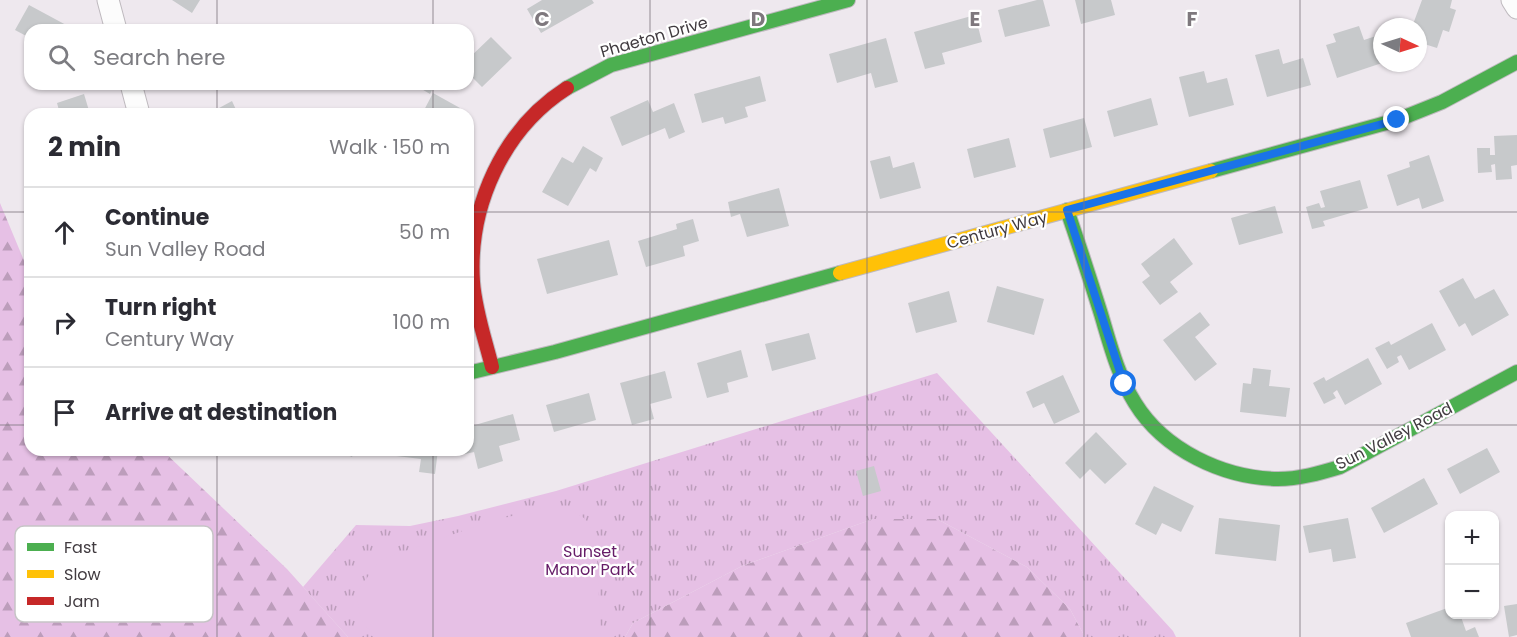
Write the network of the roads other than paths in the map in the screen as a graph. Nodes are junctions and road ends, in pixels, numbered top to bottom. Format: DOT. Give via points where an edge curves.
graph roads {
  1 [pos="108,0"];
  2 [pos="848,0"];
  3 [pos="1512,0"];
  4 [pos="1517,8"];
  5 [pos="114,24"];
  6 [pos="1517,62"];
  7 [pos="133,90"];
  8 [pos="137,108"];
  9 [pos="1067,210"];
  10 [pos="474,243"];
  11 [pos="474,287"];
  12 [pos="492,367"];
  13 [pos="474,372"];
  14 [pos="1517,372"];
  1 -- 5 [label="street"];
  2 -- 10 [label="street, Phaeton Drive" via="611,65 581,78 526,122 504,152 489,181"];
  3 -- 4 [label="street"];
  6 -- 9 [label="street, Century Way" via="1442,102 1397,120"];
  7 -- 8 [label="street"];
  9 -- 12 [label="street, Century Way"];
  9 -- 14 [label="street, Sun Valley Road" via="1124,384 1141,412 1163,436 1215,468 1276,479 1340,467"];
  11 -- 12 [label="street, Phaeton Drive"];
  12 -- 13 [label="street, Century Way"];
}
